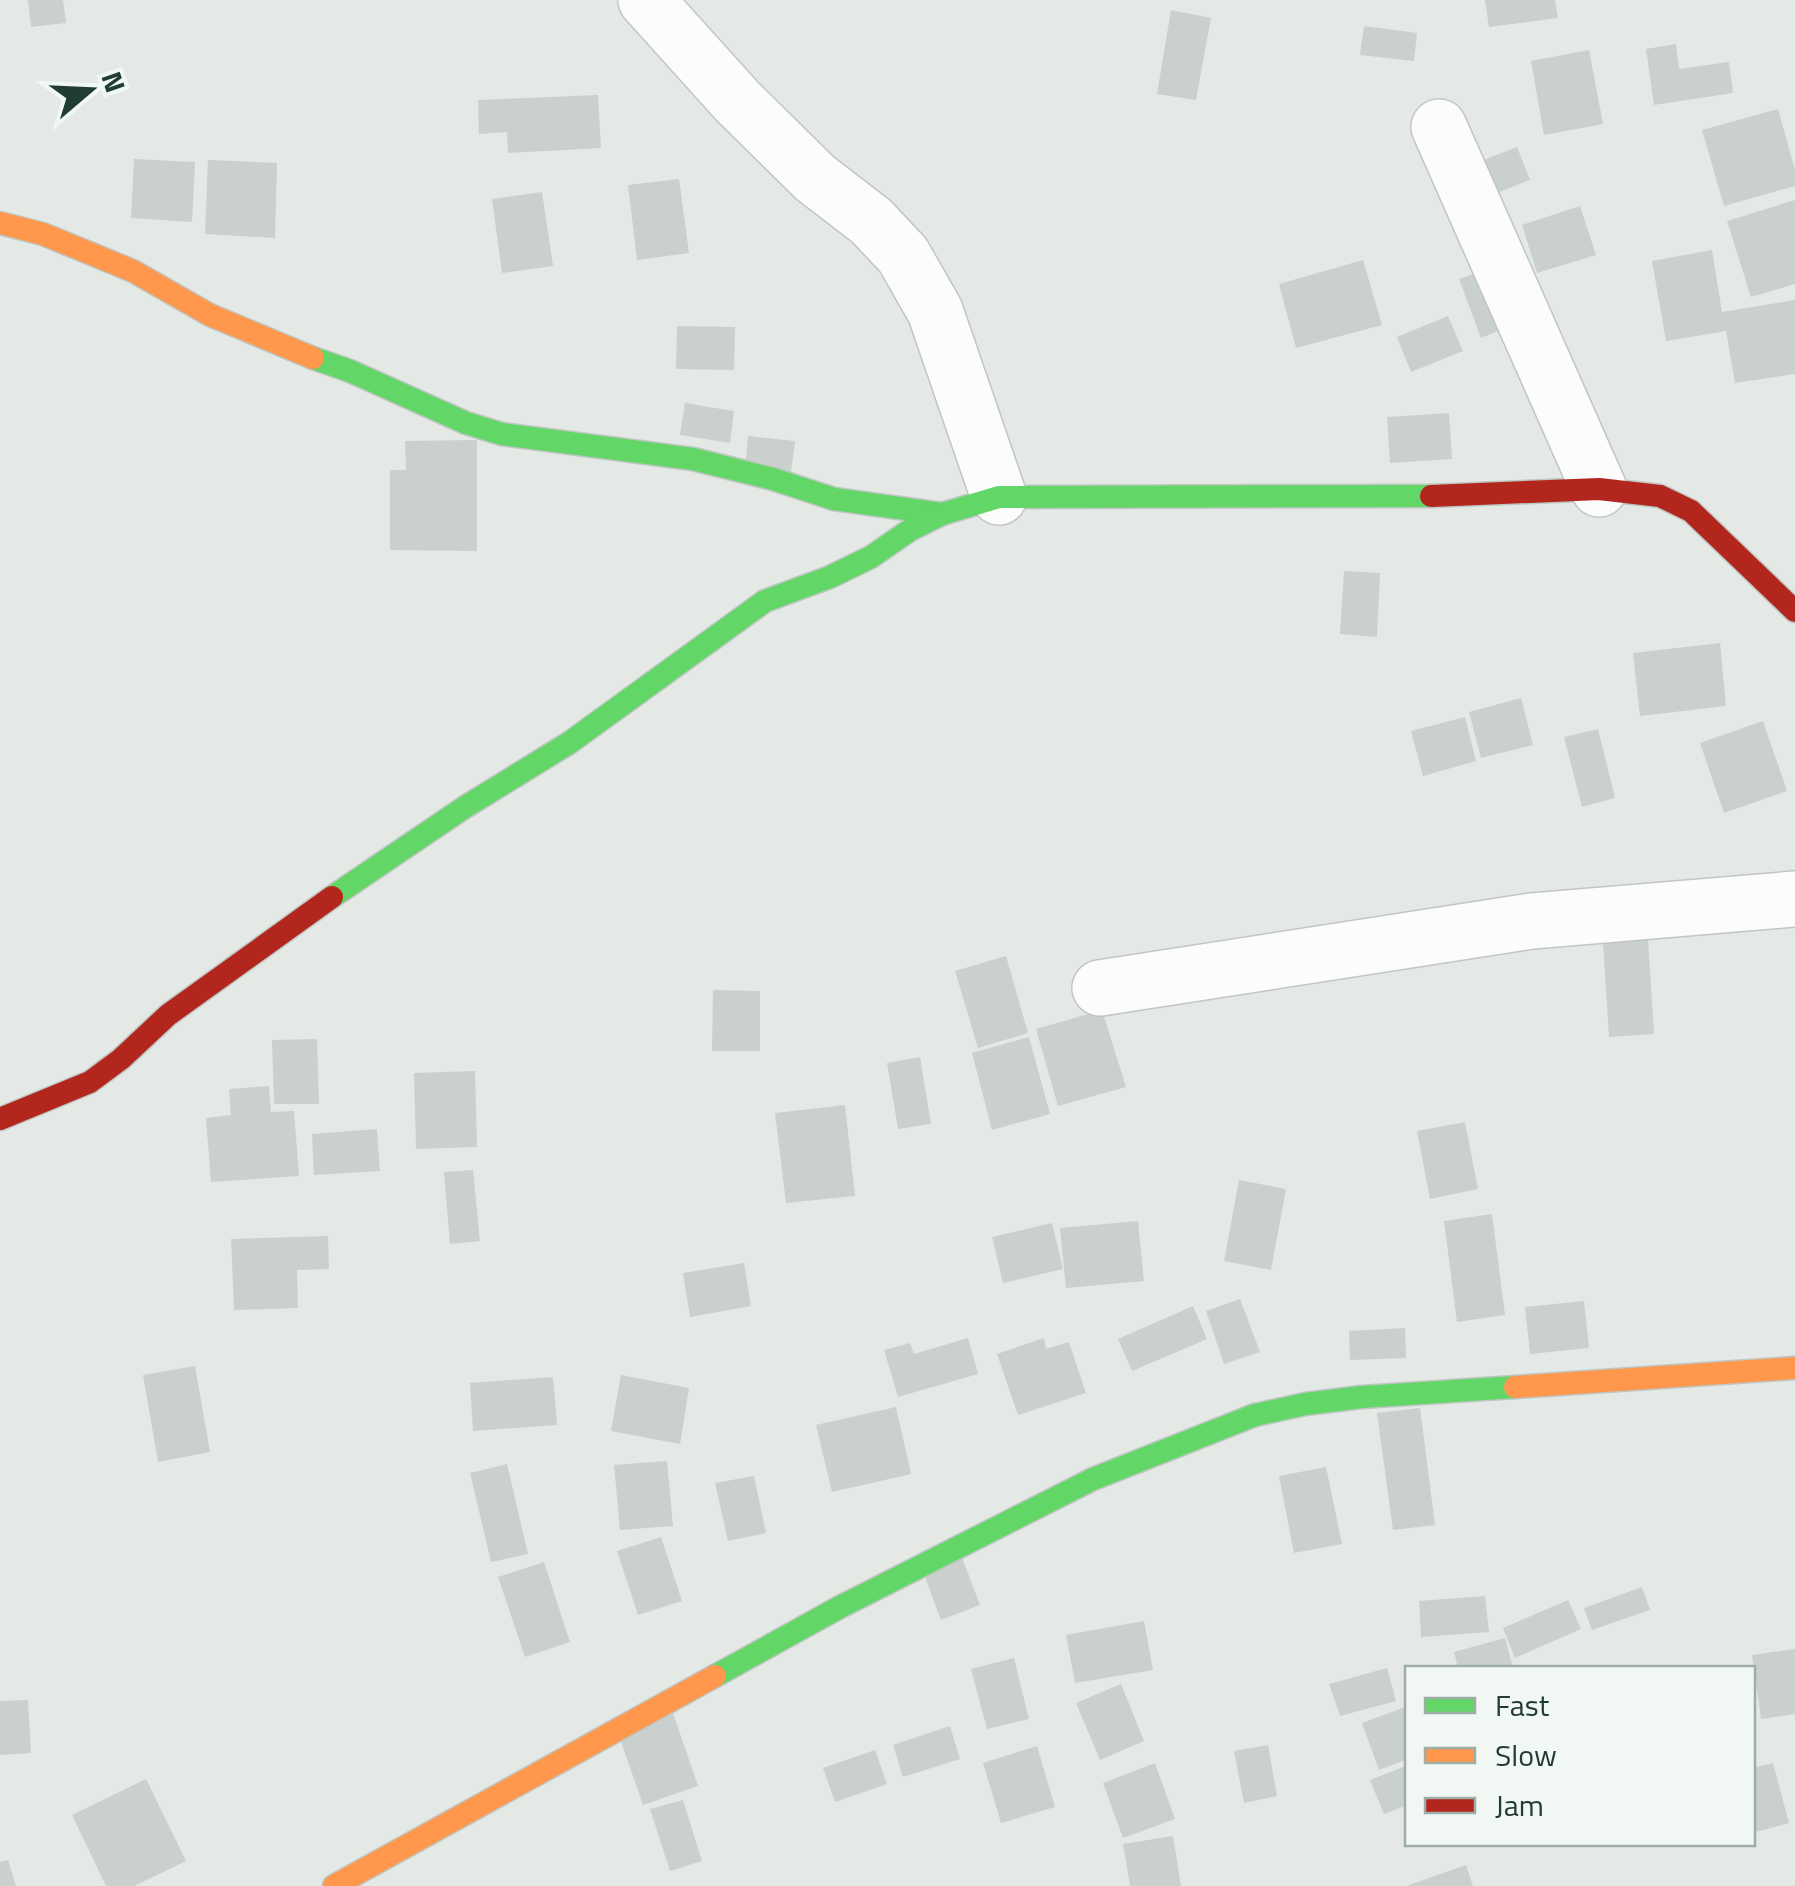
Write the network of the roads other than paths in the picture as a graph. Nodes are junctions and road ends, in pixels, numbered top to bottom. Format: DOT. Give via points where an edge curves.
graph roads {
  1 [pos="646,0"];
  2 [pos="1439,127"];
  3 [pos="0,223"];
  4 [pos="1599,489"];
  5 [pos="998,497"];
  6 [pos="942,514"];
  7 [pos="1795,611"];
  8 [pos="1795,899"];
  9 [pos="1100,988"];
  10 [pos="0,1119"];
  11 [pos="1795,1368"];
  12 [pos="334,1886"];
  1 -- 5 [label="street" via="737,102 904,255 934,311"];
  2 -- 4 [label="street"];
  3 -- 6 [label="street" via="134,271 278,346 502,434 693,459 834,499"];
  4 -- 5 [label="street"];
  4 -- 7 [label="street" via="1660,496 1692,511"];
  5 -- 6 [label="street"];
  6 -- 10 [label="street" via="858,564 764,602 569,744 465,807 168,1014 90,1082"];
  8 -- 9 [label="street" via="1532,922"];
  11 -- 12 [label="street" via="1362,1397 1255,1415 1093,1478 857,1598"];
}
